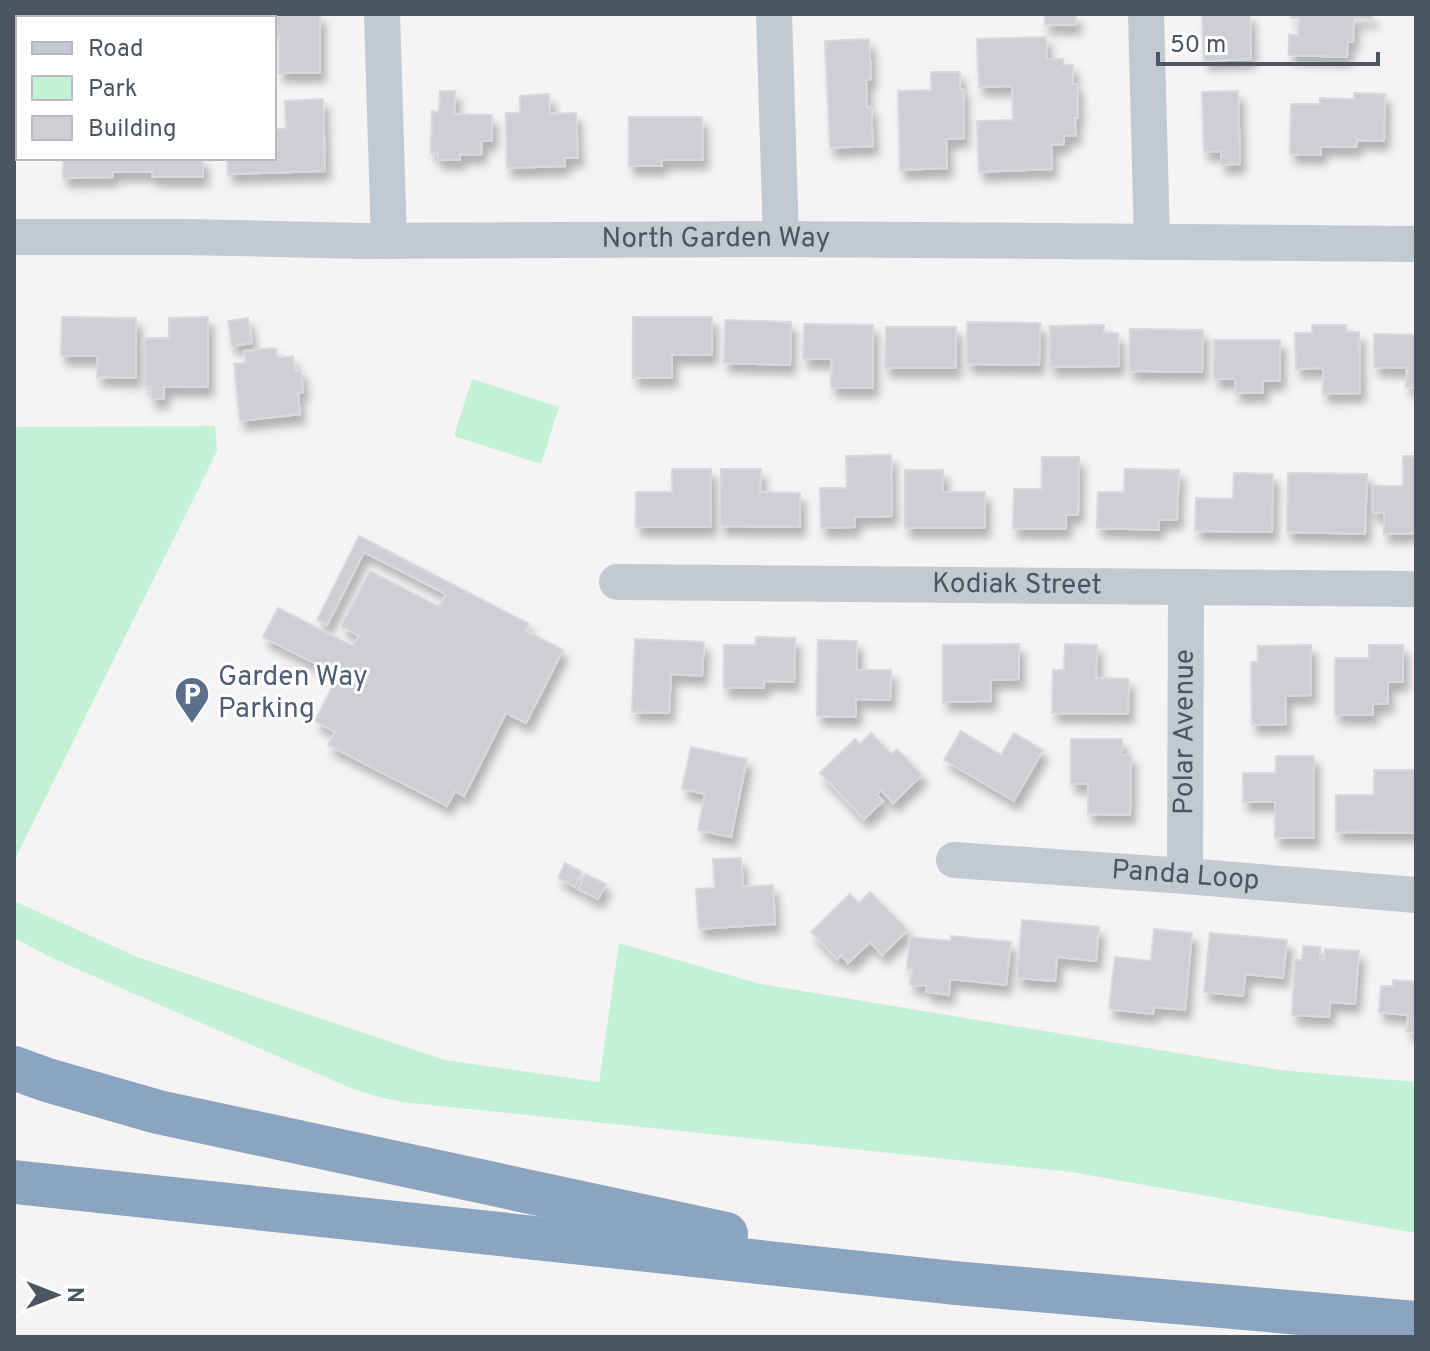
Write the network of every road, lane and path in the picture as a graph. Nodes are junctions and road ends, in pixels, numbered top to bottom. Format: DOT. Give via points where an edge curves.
graph roads {
  1 [pos="382,14"];
  2 [pos="774,14"];
  3 [pos="1146,14"];
  4 [pos="14,237"];
  5 [pos="781,239"];
  6 [pos="389,241"];
  7 [pos="1152,242"];
  8 [pos="1416,244"];
  9 [pos="617,582"];
  10 [pos="1186,587"];
  11 [pos="1416,589"];
  12 [pos="954,860"];
  13 [pos="1185,876"];
  14 [pos="1416,895"];
  15 [pos="14,1068"];
  16 [pos="14,1182"];
  17 [pos="955,1283"];
  18 [pos="1416,1323"];
  1 -- 6 [label="street"];
  2 -- 5 [label="street"];
  3 -- 7 [label="street"];
  4 -- 6 [label="street, North Garden Way"];
  5 -- 6 [label="street, North Garden Way"];
  5 -- 7 [label="street, North Garden Way"];
  7 -- 8 [label="street, North Garden Way"];
  9 -- 10 [label="street, Kodiak Street"];
  10 -- 11 [label="street, Kodiak Street"];
  10 -- 13 [label="street, Polar Avenue"];
  12 -- 13 [label="street, Panda Loop"];
  13 -- 14 [label="street, Panda Loop"];
  15 -- 17 [label="highway" via="158,1112"];
  16 -- 17 [label="highway"];
  17 -- 18 [label="highway"];
}
